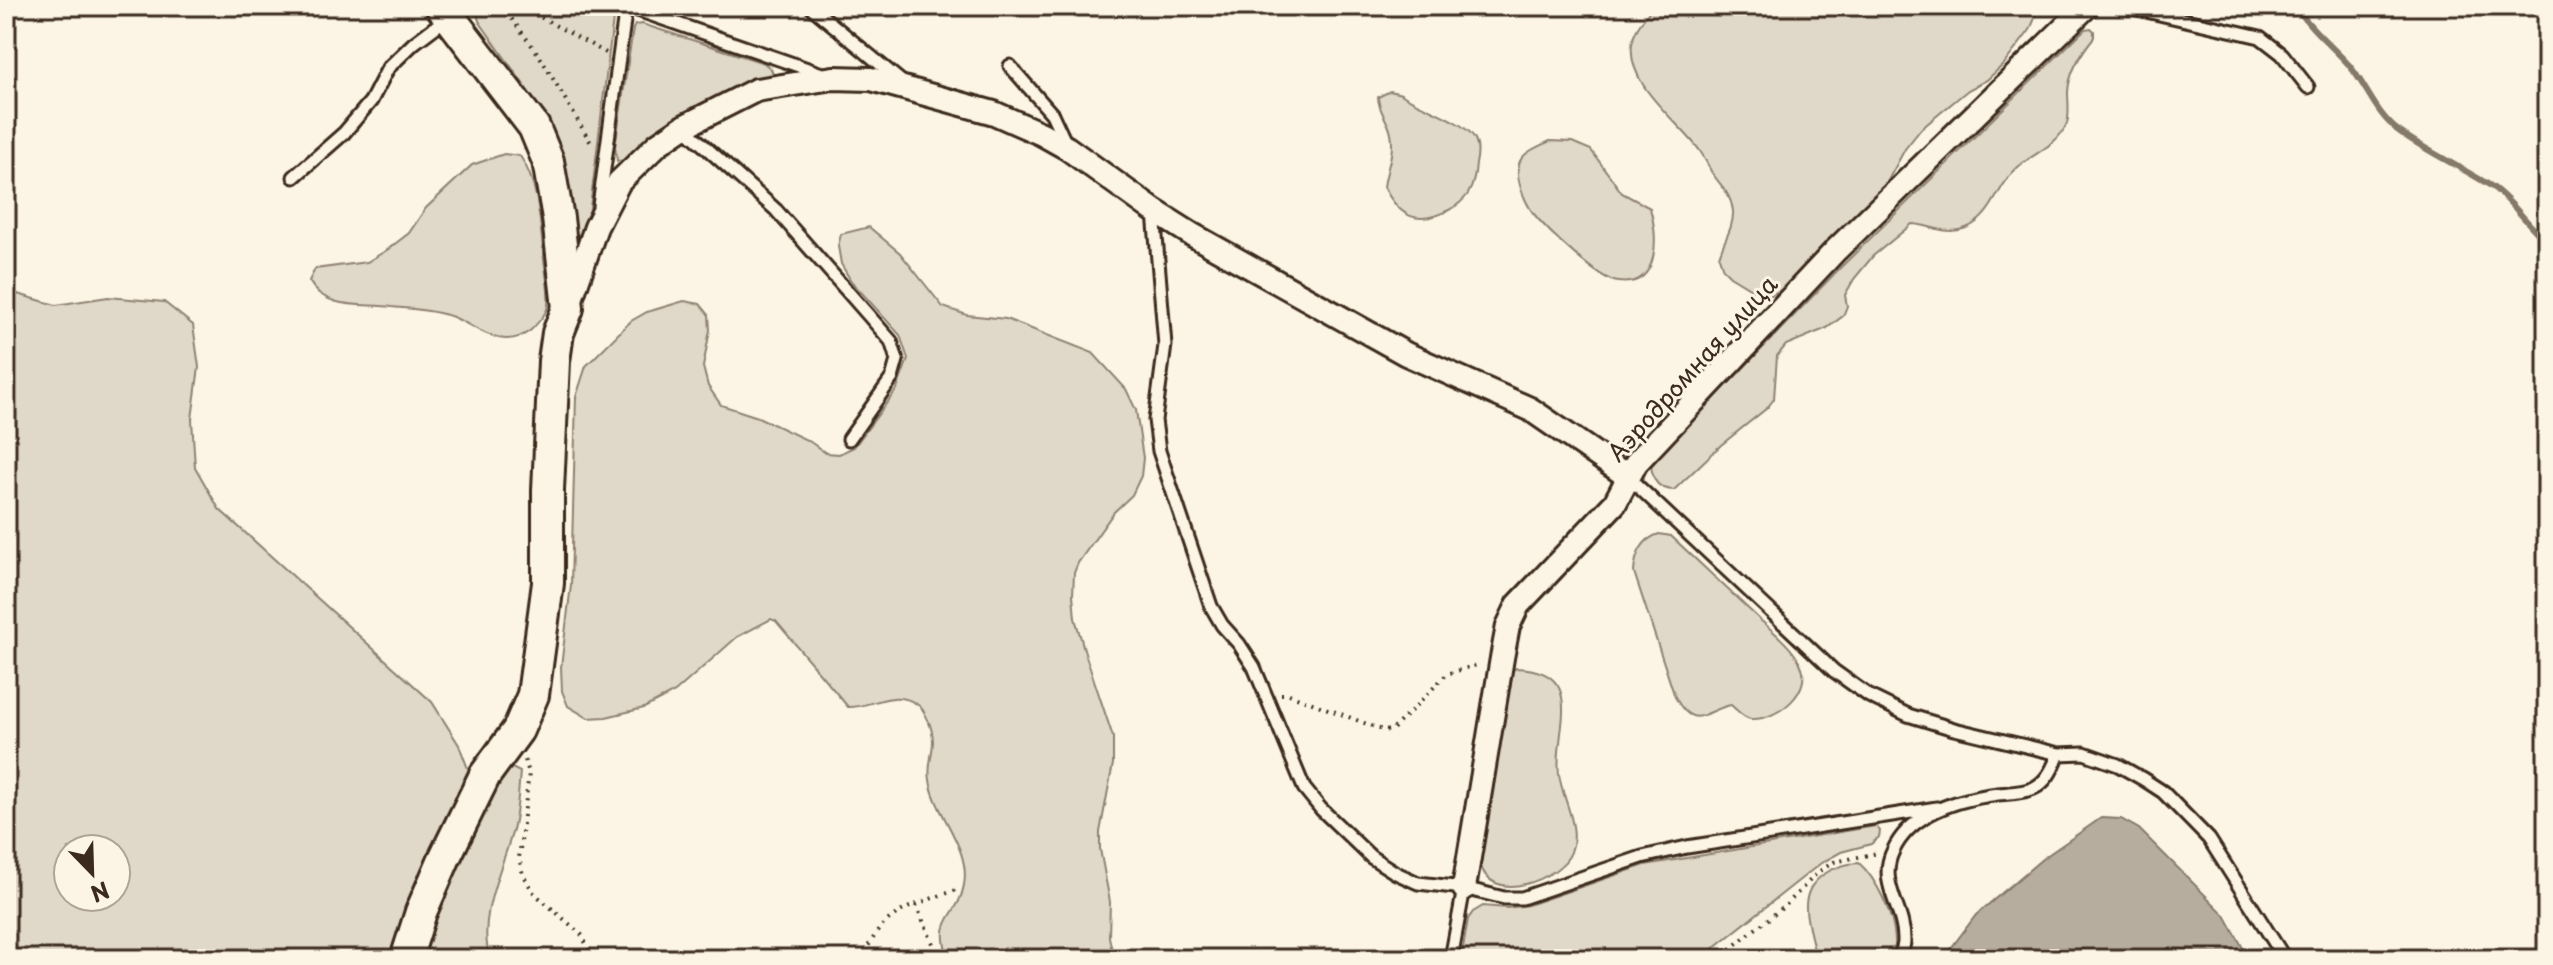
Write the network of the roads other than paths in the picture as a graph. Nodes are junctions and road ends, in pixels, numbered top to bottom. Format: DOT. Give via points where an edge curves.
graph roads {
  1 [pos="626,6"];
  2 [pos="810,6"];
  3 [pos="2087,6"];
  4 [pos="2124,6"];
  5 [pos="451,10"];
  6 [pos="1010,66"];
  7 [pos="833,78"];
  8 [pos="2308,87"];
  9 [pos="910,88"];
  10 [pos="683,127"];
  11 [pos="1067,148"];
  12 [pos="294,177"];
  13 [pos="1153,210"];
  14 [pos="596,227"];
  15 [pos="568,308"];
  16 [pos="849,439"];
  17 [pos="1627,476"];
  18 [pos="2059,754"];
  19 [pos="1937,808"];
  20 [pos="1464,888"];
  21 [pos="406,959"];
  22 [pos="1451,959"];
  23 [pos="1899,959"];
  24 [pos="2285,959"];
  1 -- 7 [label="lane"];
  1 -- 14 [label="lane"];
  2 -- 9 [label="lane"];
  3 -- 17 [label="street, Аэродромная улица" via="1836,250"];
  4 -- 8 [label="lane" via="2260,37 2282,54"];
  5 -- 12 [label="lane" via="388,68 371,101 344,133"];
  5 -- 15 [label="main road" via="534,127 548,161"];
  6 -- 11 [label="lane" via="1052,114"];
  7 -- 9 [label="street"];
  7 -- 10 [label="street" via="756,90"];
  9 -- 11 [label="street" via="994,113"];
  10 -- 14 [label="street" via="619,182"];
  10 -- 16 [label="lane" via="776,210 891,341 897,360 892,378"];
  11 -- 13 [label="street"];
  13 -- 17 [label="street" via="1370,336 1530,409"];
  13 -- 20 [label="lane" via="1165,345 1155,420 1159,451 1211,606 1254,667 1304,788 1321,809 1371,857 1396,873 1418,883"];
  14 -- 15 [label="street"];
  15 -- 21 [label="main road" via="554,361 548,583 533,695 451,845"];
  17 -- 18 [label="lane" via="1834,671 1869,696 1908,715"];
  17 -- 20 [label="street, Аэродромная улица" via="1615,503 1518,605 1508,626"];
  18 -- 19 [label="lane" via="2044,782 2032,790"];
  18 -- 24 [label="lane" via="2084,753 2118,765 2163,792 2209,839"];
  19 -- 20 [label="lane" via="1687,847 1522,898"];
  19 -- 23 [label="lane" via="1909,830 1892,853 1890,894 1904,941"];
  20 -- 22 [label="lane"];
}
